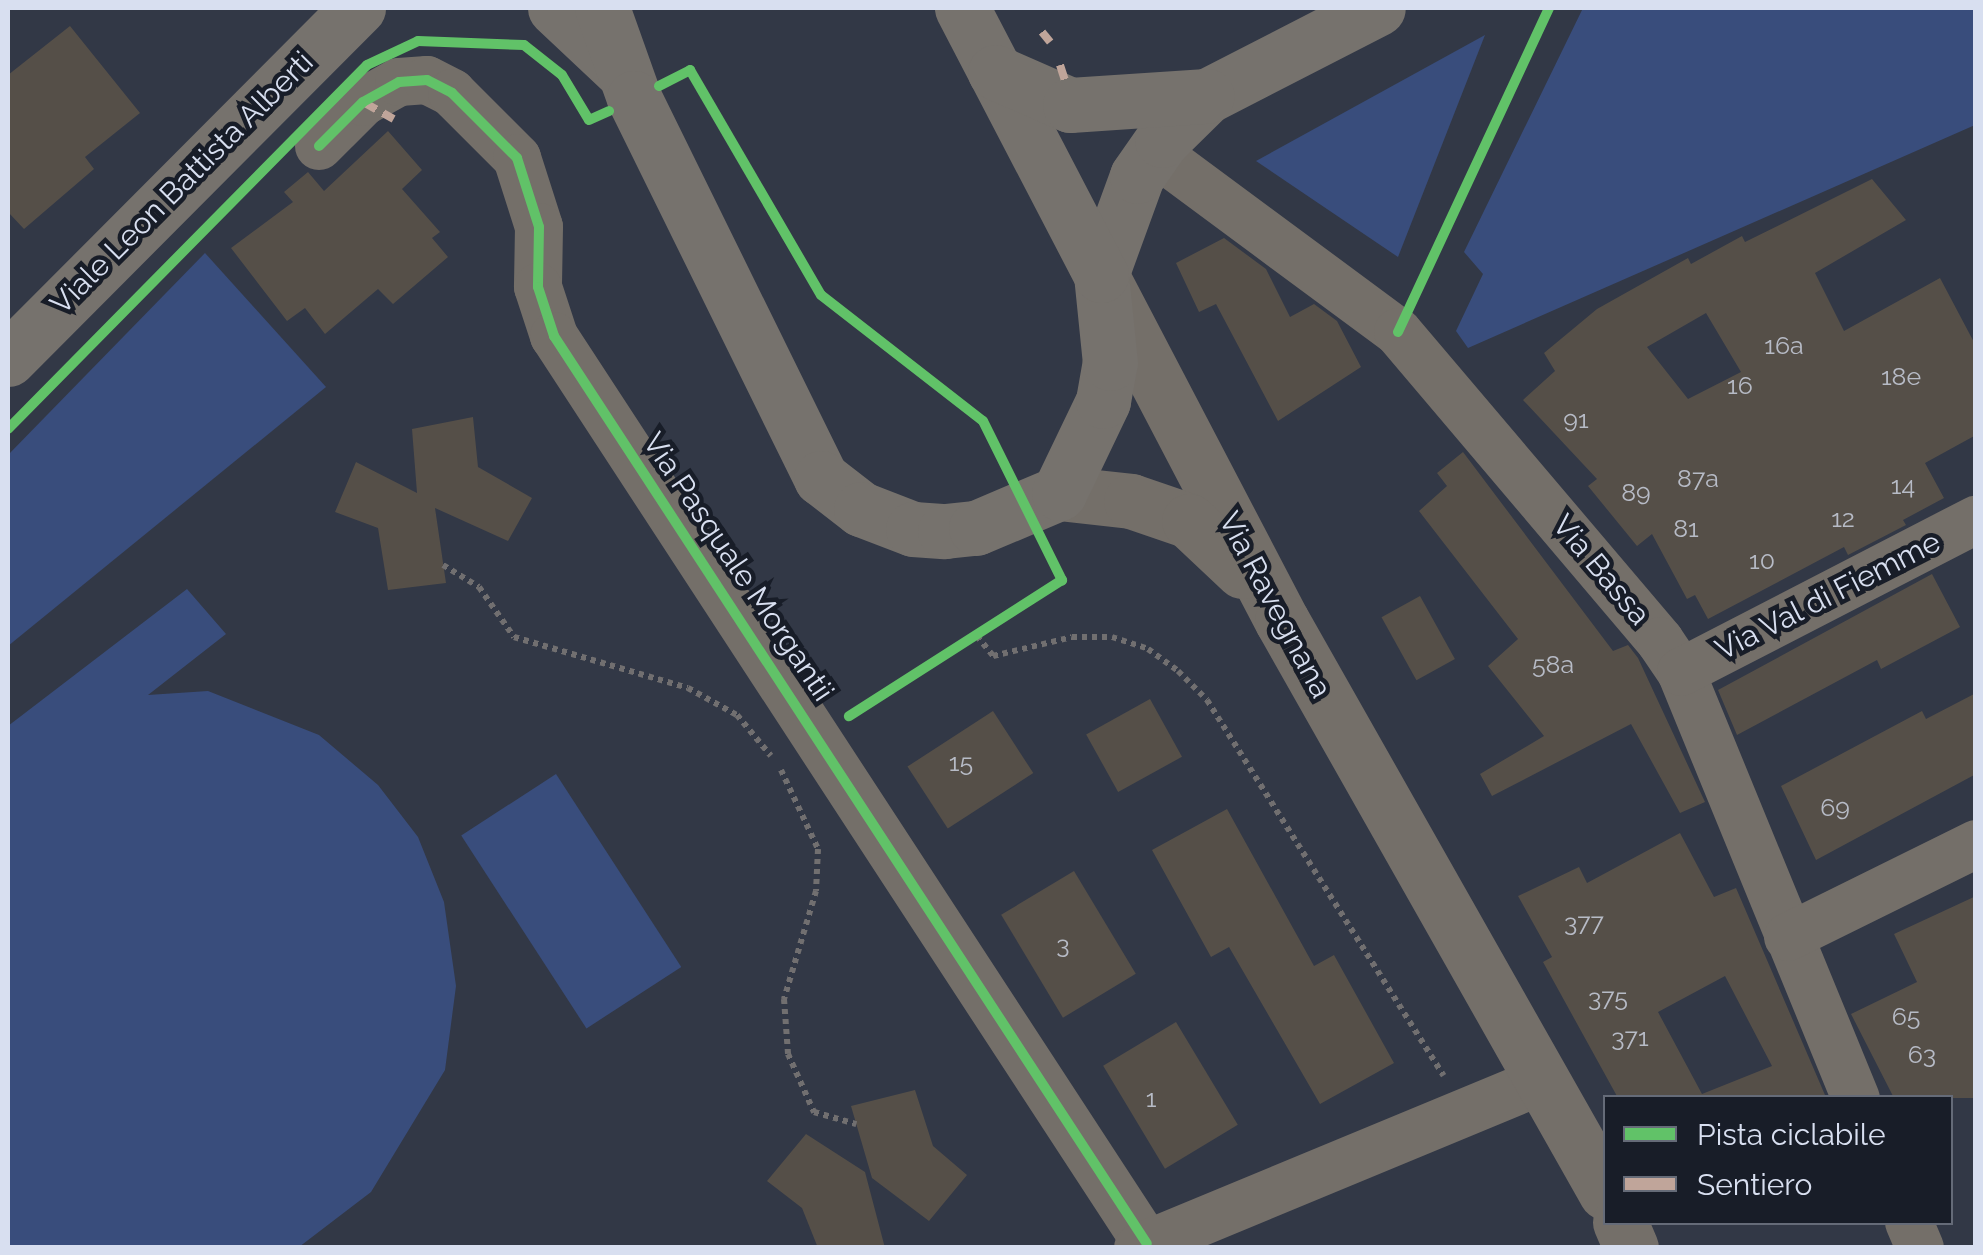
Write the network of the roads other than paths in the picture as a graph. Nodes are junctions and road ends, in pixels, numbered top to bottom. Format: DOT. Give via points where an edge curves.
graph roads {
  1 [pos="512,8"];
  2 [pos="962,8"];
  3 [pos="1378,8"];
  4 [pos="363,12"];
  5 [pos="577,15"];
  6 [pos="995,72"];
  7 [pos="1207,96"];
  8 [pos="318,146"];
  9 [pos="1174,167"];
  10 [pos="1101,275"];
  11 [pos="8,359"];
  12 [pos="1059,493"];
  13 [pos="1976,520"];
  14 [pos="1282,621"];
  15 [pos="1681,672"];
  16 [pos="1976,844"];
  17 [pos="1788,937"];
  18 [pos="1544,1080"];
  19 [pos="1855,1095"];
  20 [pos="1603,1188"];
  21 [pos="1621,1225"];
  22 [pos="1142,1246"];
  23 [pos="1632,1248"];
  1 -- 5 [label="main road"];
  2 -- 6 [label="main road, Via Ravegnana"];
  3 -- 7 [label="main road"];
  4 -- 11 [label="main road, Viale Leon Battista Alberti"];
  5 -- 12 [label="main road" via="622,71 821,478 861,509 929,530 976,528"];
  6 -- 7 [label="main road" via="1070,105"];
  6 -- 10 [label="main road, Via Ravegnana"];
  7 -- 10 [label="main road" via="1137,176"];
  8 -- 22 [label="street, Via Pasquale Morgantii" via="362,102 399,82 428,80 452,92 516,158 538,226 538,287 554,336"];
  9 -- 15 [label="street, Via Bassa" via="1398,332"];
  10 -- 12 [label="main road" via="1110,363 1097,414"];
  10 -- 14 [label="street, Via Ravegnana"];
  12 -- 14 [label="street" via="1131,501 1189,521 1234,560"];
  13 -- 15 [label="street, Via Val di Fiemme"];
  14 -- 18 [label="street, Via Ravegnana"];
  15 -- 17 [label="street, Via Bassa"];
  16 -- 17 [label="street"];
  17 -- 19 [label="street, Via Bassa"];
  18 -- 20 [label="street, Via Ravegnana"];
  18 -- 22 [label="street"];
  21 -- 23 [label="street"];
}
